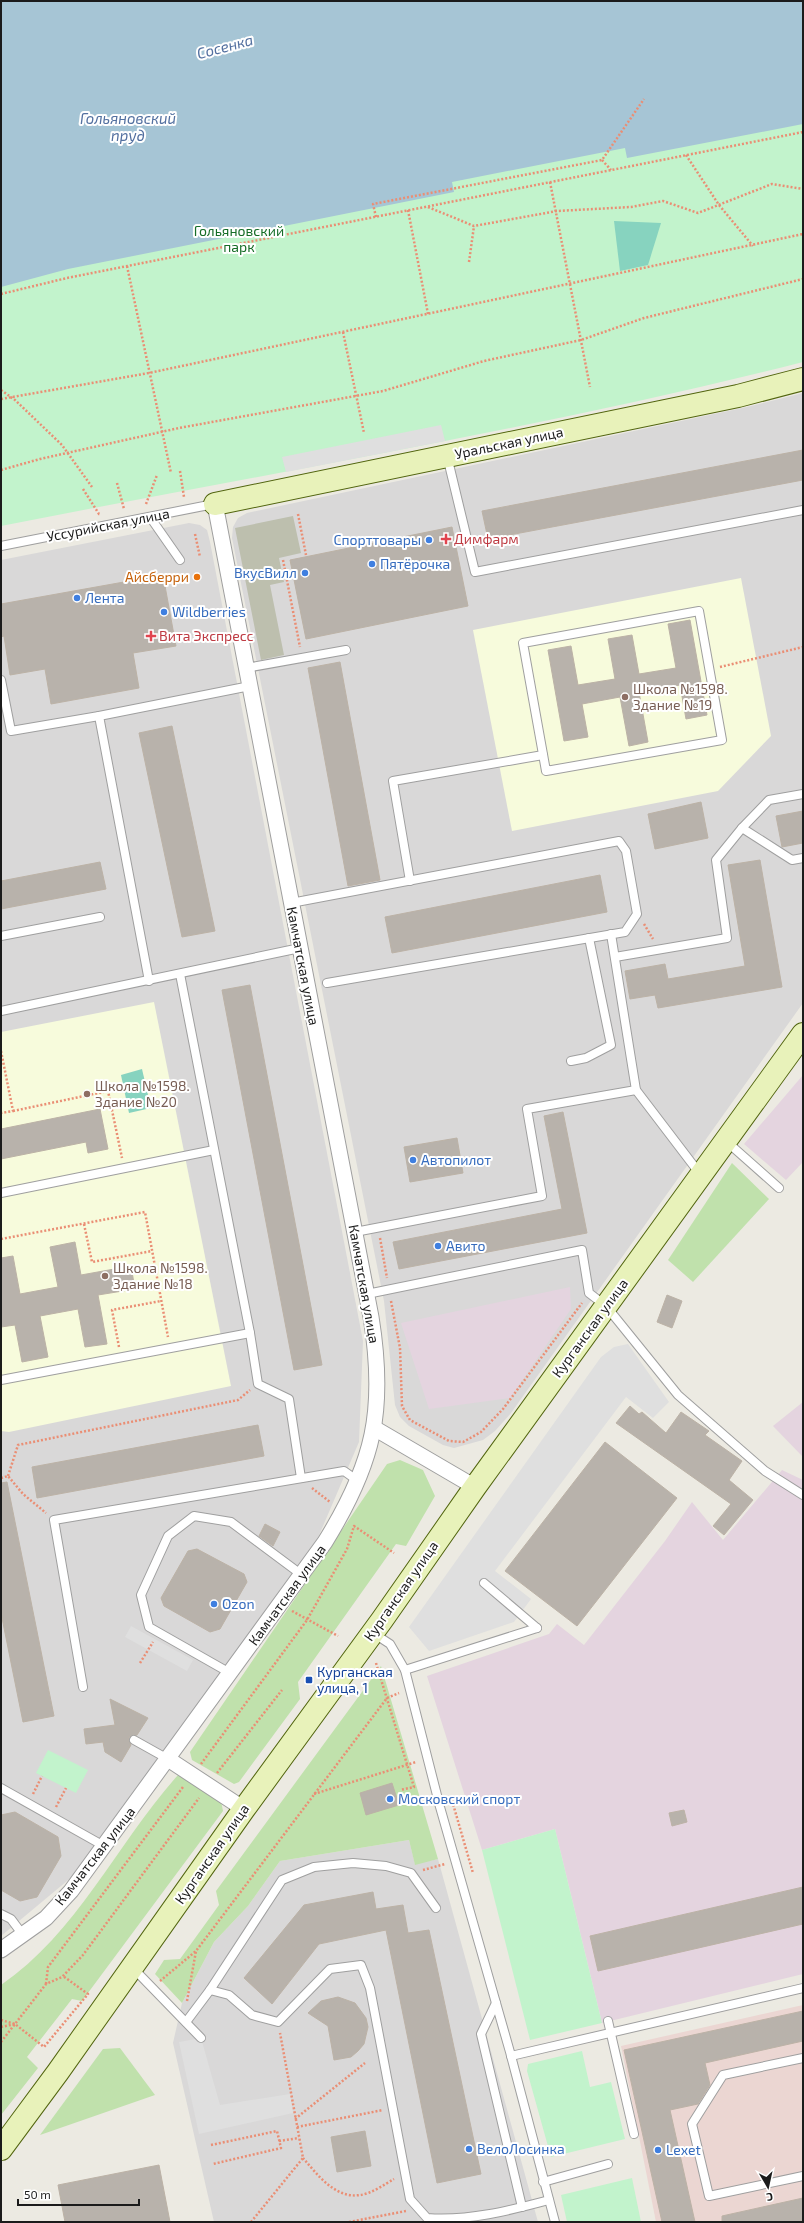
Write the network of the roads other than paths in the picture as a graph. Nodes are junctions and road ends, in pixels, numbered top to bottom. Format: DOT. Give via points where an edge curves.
graph roads {
  1 [pos="803,379"];
  2 [pos="447,455"];
  3 [pos="215,504"];
  4 [pos="803,510"];
  5 [pos="150,517"];
  6 [pos="1,546"];
  7 [pos="180,560"];
  8 [pos="346,650"];
  9 [pos="246,668"];
  10 [pos="1,680"];
  11 [pos="250,686"];
  12 [pos="99,716"];
  13 [pos="543,755"];
  14 [pos="803,794"];
  15 [pos="742,828"];
  16 [pos="803,858"];
  17 [pos="410,881"];
  18 [pos="292,903"];
  19 [pos="100,917"];
  20 [pos="611,934"];
  21 [pos="1,936"];
  22 [pos="590,938"];
  23 [pos="300,948"];
  24 [pos="615,957"];
  25 [pos="180,974"];
  26 [pos="149,981"];
  27 [pos="327,983"];
  28 [pos="1,1011"];
  29 [pos="803,1034"];
  30 [pos="571,1061"];
  31 [pos="636,1090"];
  32 [pos="726,1141"];
  33 [pos="214,1150"];
  34 [pos="701,1175"];
  35 [pos="779,1188"];
  36 [pos="1,1193"];
  37 [pos="355,1232"];
  38 [pos="367,1294"];
  39 [pos="598,1299"];
  40 [pos="250,1333"];
  41 [pos="1,1380"];
  42 [pos="374,1428"];
  43 [pos="301,1478"];
  44 [pos="358,1481"];
  45 [pos="475,1487"];
  46 [pos="803,1495"];
  47 [pos="302,1575"];
  48 [pos="484,1583"];
  49 [pos="372,1632"];
  50 [pos="405,1670"];
  51 [pos="230,1673"];
  52 [pos="83,1687"];
  53 [pos="134,1740"];
  54 [pos="168,1759"];
  55 [pos="1,1788"];
  56 [pos="244,1809"];
  57 [pos="104,1846"];
  58 [pos="436,1908"];
  59 [pos="1,1914"];
  60 [pos="23,1935"];
  61 [pos="1,1950"];
  62 [pos="132,1968"];
  63 [pos="803,1988"];
  64 [pos="210,1990"];
  65 [pos="496,2003"];
  66 [pos="608,2021"];
  67 [pos="186,2022"];
  68 [pos="612,2032"];
  69 [pos="201,2038"];
  70 [pos="511,2056"];
  71 [pos="803,2058"];
  72 [pos="634,2134"];
  73 [pos="1,2149"];
  74 [pos="608,2164"];
  75 [pos="803,2176"];
  76 [pos="543,2182"];
  77 [pos="549,2200"];
  78 [pos="522,2207"];
  79 [pos="555,2222"];
  1 -- 2 [label="street, Уральская улица" via="738,396"];
  2 -- 3 [label="street, Уральская улица"];
  2 -- 4 [label="lane" via="475,572"];
  3 -- 5 [label="lane, Уссурийская улица"];
  3 -- 9 [label="street, Камчатская улица"];
  5 -- 6 [label="lane, Уссурийская улица"];
  5 -- 7 [label="lane"];
  8 -- 9 [label="lane"];
  9 -- 11 [label="street, Камчатская улица"];
  10 -- 12 [label="lane" via="11,731"];
  11 -- 12 [label="lane"];
  11 -- 18 [label="street, Камчатская улица"];
  12 -- 26 [label="lane"];
  13 -- 13 [label="lane" via="523,643 699,611 722,740 546,771"];
  13 -- 17 [label="lane" via="393,781"];
  14 -- 15 [label="lane" via="769,800"];
  15 -- 16 [label="lane" via="792,860"];
  15 -- 24 [label="lane" via="716,860 727,938"];
  17 -- 18 [label="lane"];
  17 -- 20 [label="lane" via="619,841 626,851 637,914 625,932"];
  18 -- 23 [label="street, Камчатская улица"];
  19 -- 21 [label="lane"];
  20 -- 22 [label="lane"];
  20 -- 24 [label="lane"];
  22 -- 27 [label="lane"];
  22 -- 30 [label="lane" via="610,1045 586,1058"];
  23 -- 25 [label="lane"];
  23 -- 37 [label="street, Камчатская улица"];
  24 -- 31 [label="lane"];
  25 -- 26 [label="lane"];
  25 -- 33 [label="lane"];
  26 -- 28 [label="lane"];
  29 -- 32 [label="street, Курганская улица"];
  31 -- 34 [label="lane"];
  31 -- 37 [label="lane" via="527,1109 542,1196"];
  32 -- 34 [label="street, Курганская улица"];
  32 -- 35 [label="lane"];
  33 -- 36 [label="lane"];
  33 -- 40 [label="lane"];
  34 -- 39 [label="street, Курганская улица"];
  37 -- 38 [label="street, Камчатская улица"];
  38 -- 39 [label="lane" via="582,1250"];
  38 -- 42 [label="street, Камчатская улица" via="378,1374"];
  39 -- 45 [label="street, Курганская улица"];
  39 -- 46 [label="lane" via="678,1395 765,1471"];
  40 -- 41 [label="lane"];
  40 -- 43 [label="lane" via="258,1384 289,1399"];
  42 -- 44 [label="street, Камчатская улица" via="370,1452"];
  42 -- 45 [label="street"];
  43 -- 44 [label="lane" via="344,1471"];
  43 -- 52 [label="lane" via="54,1520"];
  44 -- 47 [label="street, Камчатская улица" via="342,1514"];
  45 -- 49 [label="street, Курганская улица"];
  47 -- 51 [label="street, Камчатская улица"];
  47 -- 51 [label="lane" via="231,1522 194,1516 168,1536 141,1595 149,1628"];
  48 -- 50 [label="lane" via="537,1628"];
  49 -- 50 [label="lane" via="390,1644"];
  49 -- 56 [label="street, Курганская улица"];
  50 -- 65 [label="lane"];
  51 -- 54 [label="street, Камчатская улица"];
  53 -- 54 [label="lane"];
  54 -- 56 [label="street"];
  54 -- 57 [label="street, Камчатская улица"];
  55 -- 57 [label="lane"];
  56 -- 62 [label="street, Курганская улица"];
  57 -- 60 [label="street, Камчатская улица" via="71,1891 46,1918"];
  58 -- 64 [label="lane" via="411,1873 386,1866 353,1863 314,1867 282,1880"];
  59 -- 60 [label="lane" via="11,1919"];
  60 -- 61 [label="street, Камчатская улица"];
  62 -- 67 [label="lane"];
  62 -- 73 [label="street, Курганская улица"];
  63 -- 68 [label="lane"];
  64 -- 67 [label="lane"];
  64 -- 78 [label="lane" via="229,1996 252,2016 278,2022 330,1969 361,1965 370,1988 410,2199 427,2218 453,2220"];
  65 -- 70 [label="lane"];
  65 -- 78 [label="lane" via="481,2034"];
  66 -- 68 [label="lane"];
  67 -- 69 [label="lane"];
  68 -- 70 [label="lane"];
  68 -- 72 [label="lane"];
  70 -- 76 [label="lane"];
  71 -- 75 [label="lane" via="723,2075 692,2124 709,2196"];
  74 -- 76 [label="lane"];
  76 -- 77 [label="lane"];
  77 -- 78 [label="lane"];
  77 -- 79 [label="lane"];
}
